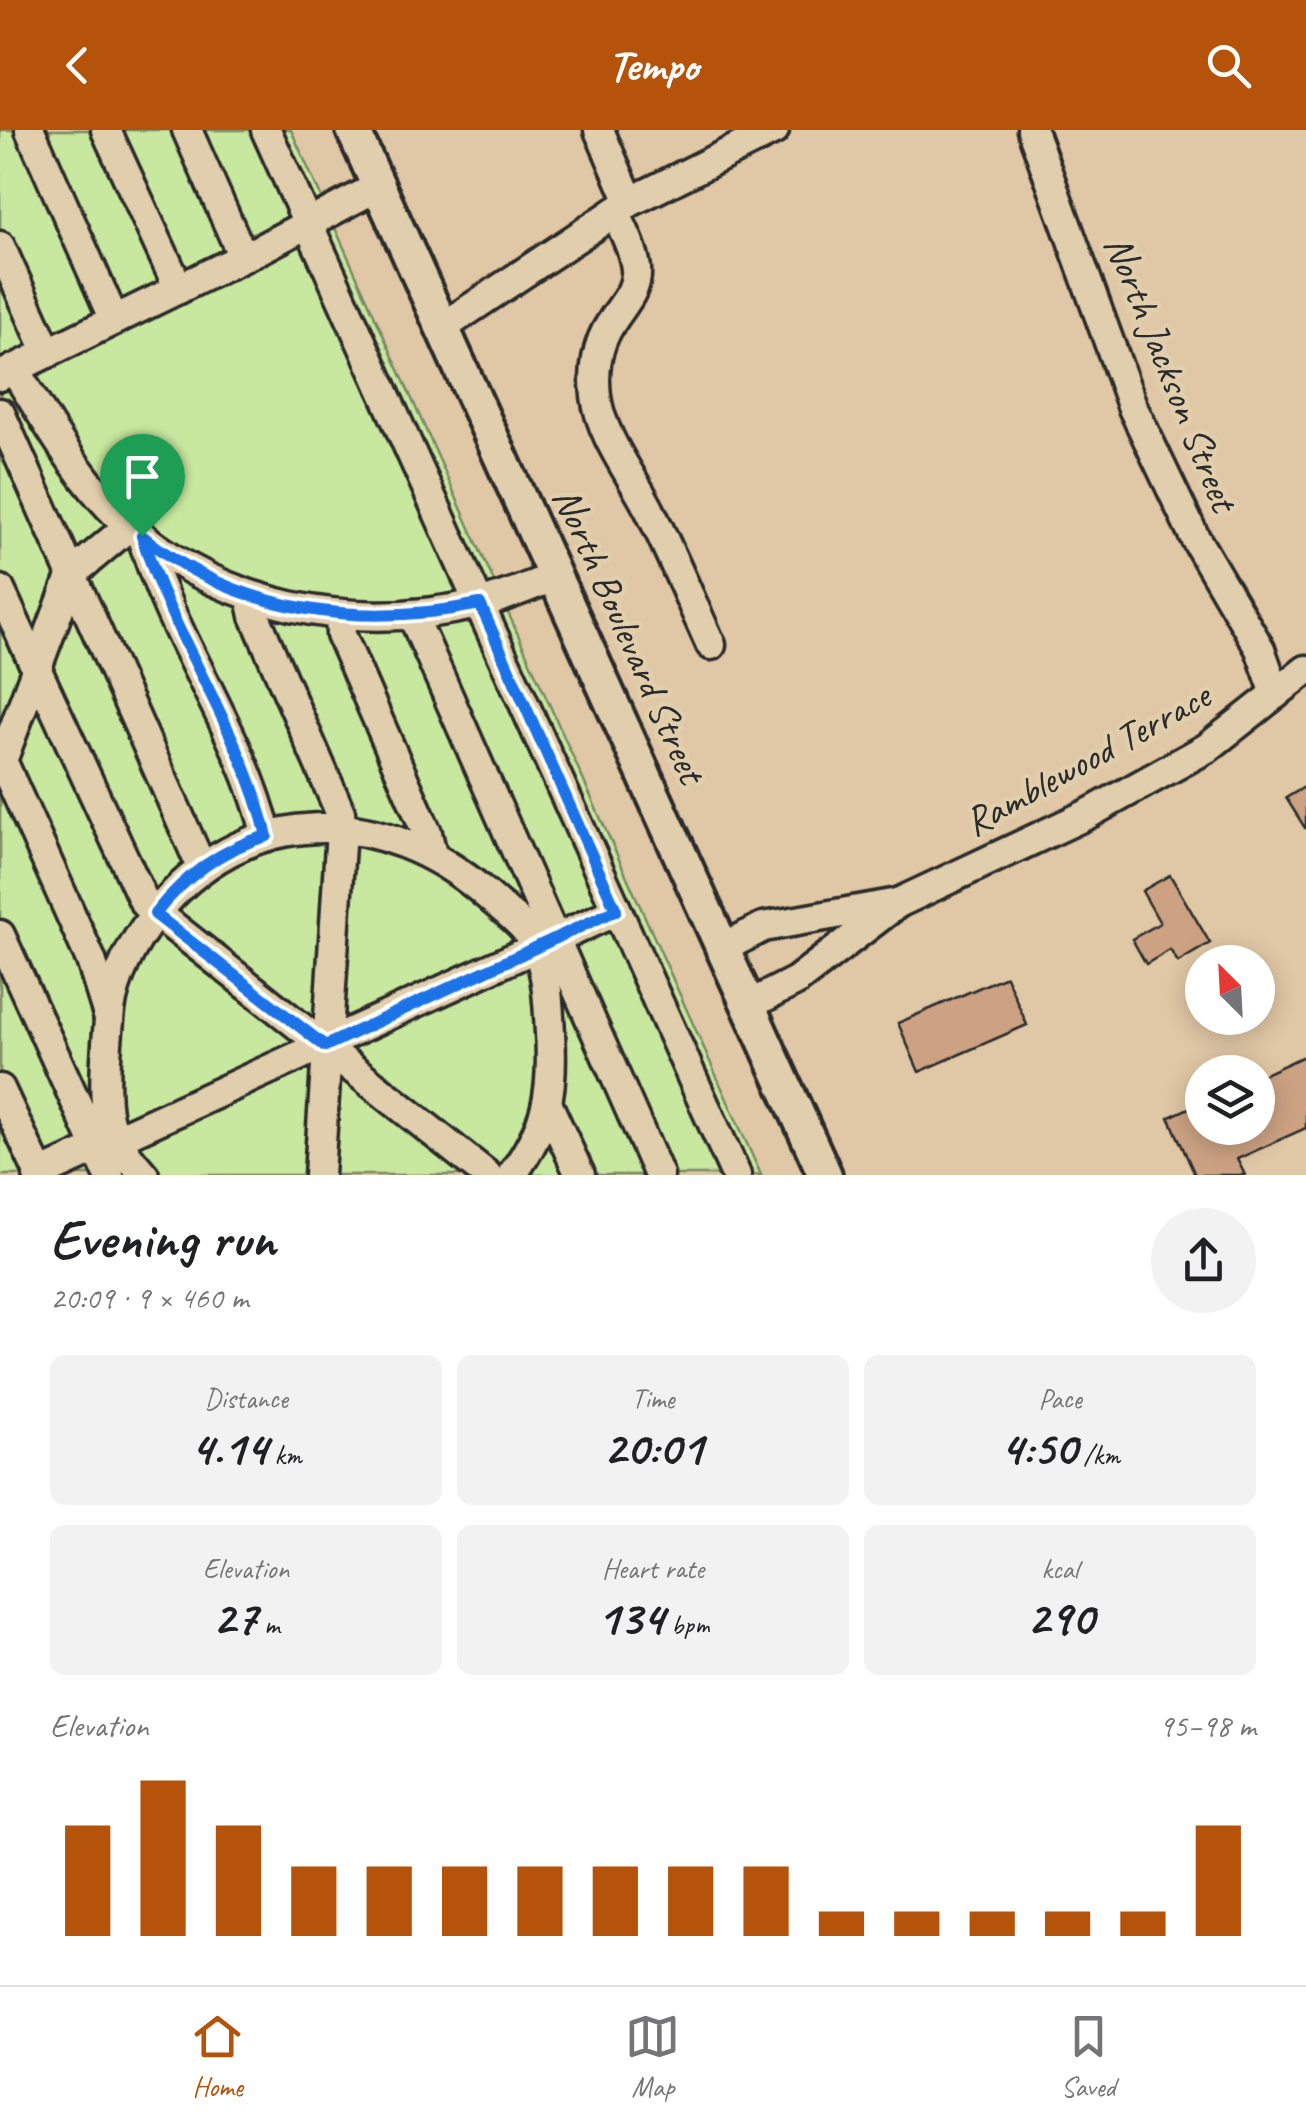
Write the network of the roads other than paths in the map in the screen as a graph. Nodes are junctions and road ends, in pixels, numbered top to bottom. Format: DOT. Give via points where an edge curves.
graph roads {
  1 [pos="30,130"];
  2 [pos="106,130"];
  3 [pos="186,130"];
  4 [pos="266,130"];
  5 [pos="353,130"];
  6 [pos="599,130"];
  7 [pos="774,130"];
  8 [pos="1032,130"];
  9 [pos="379,186"];
  10 [pos="622,206"];
  11 [pos="308,224"];
  12 [pos="0,246"];
  13 [pos="243,257"];
  14 [pos="179,289"];
  15 [pos="114,320"];
  16 [pos="443,327"];
  17 [pos="48,352"];
  18 [pos="7,372"];
  19 [pos="0,413"];
  20 [pos="136,531"];
  21 [pos="72,574"];
  22 [pos="556,576"];
  23 [pos="0,590"];
  24 [pos="252,597"];
  25 [pos="480,604"];
  26 [pos="412,614"];
  27 [pos="340,615"];
  28 [pos="710,644"];
  29 [pos="36,670"];
  30 [pos="1306,670"];
  31 [pos="1276,694"];
  32 [pos="1,761"];
  33 [pos="341,829"];
  34 [pos="267,836"];
  35 [pos="432,854"];
  36 [pos="202,868"];
  37 [pos="898,903"];
  38 [pos="616,910"];
  39 [pos="155,914"];
  40 [pos="0,935"];
  41 [pos="544,944"];
  42 [pos="723,948"];
  43 [pos="749,1005"];
  44 [pos="109,1021"];
  45 [pos="325,1046"];
  46 [pos="0,1089"];
  47 [pos="548,1105"];
  48 [pos="107,1144"];
  49 [pos="39,1175"];
  50 [pos="109,1175"];
  51 [pos="144,1175"];
  52 [pos="320,1175"];
  53 [pos="488,1175"];
  54 [pos="512,1175"];
  55 [pos="580,1175"];
  56 [pos="659,1175"];
  57 [pos="736,1175"];
  58 [pos="824,1175"];
  1 -- 15 [label="street"];
  2 -- 14 [label="street"];
  3 -- 13 [label="street"];
  4 -- 11 [label="street"];
  5 -- 9 [label="main road, North Boulevard Street"];
  6 -- 10 [label="street"];
  7 -- 10 [label="street"];
  8 -- 31 [label="street, North Jackson Street" via="1134,408 1194,538 1260,650"];
  9 -- 11 [label="street"];
  9 -- 16 [label="main road, North Boulevard Street"];
  10 -- 16 [label="street"];
  10 -- 28 [label="street" via="635,278 597,358 596,402"];
  11 -- 13 [label="street"];
  11 -- 25 [label="street"];
  12 -- 17 [label="street"];
  13 -- 14 [label="street"];
  14 -- 15 [label="street"];
  15 -- 17 [label="street"];
  16 -- 22 [label="main road, North Boulevard Street"];
  17 -- 18 [label="street"];
  18 -- 20 [label="street" via="93,488"];
  19 -- 21 [label="street"];
  20 -- 21 [label="street"];
  20 -- 24 [label="street" via="160,551"];
  20 -- 34 [label="street" via="254,790"];
  21 -- 29 [label="street"];
  21 -- 36 [label="street"];
  22 -- 25 [label="street"];
  22 -- 42 [label="main road, North Boulevard Street"];
  23 -- 29 [label="street"];
  24 -- 27 [label="street"];
  24 -- 33 [label="street" via="340,812"];
  25 -- 26 [label="street"];
  25 -- 38 [label="street"];
  26 -- 27 [label="street"];
  26 -- 41 [label="street"];
  27 -- 35 [label="street" via="341,635"];
  29 -- 32 [label="street"];
  29 -- 39 [label="street"];
  30 -- 31 [label="street, Ramblewood Terrace"];
  31 -- 37 [label="street, Ramblewood Terrace" via="1207,748 1088,814"];
  32 -- 44 [label="street" via="91,960"];
  33 -- 34 [label="street"];
  33 -- 35 [label="street"];
  33 -- 45 [label="street"];
  34 -- 36 [label="street"];
  35 -- 41 [label="street"];
  36 -- 39 [label="street"];
  37 -- 42 [label="street, Ramblewood Terrace" via="763,927"];
  37 -- 43 [label="street, Ramblewood Terrace" via="796,980"];
  38 -- 41 [label="street"];
  38 -- 57 [label="street"];
  39 -- 44 [label="street" via="124,967"];
  39 -- 45 [label="street"];
  40 -- 48 [label="street"];
  41 -- 45 [label="street"];
  41 -- 47 [label="street" via="552,1057"];
  41 -- 56 [label="street"];
  42 -- 43 [label="main road, North Boulevard Street"];
  43 -- 58 [label="main road, North Boulevard Street"];
  44 -- 48 [label="street"];
  45 -- 48 [label="street"];
  45 -- 52 [label="street"];
  45 -- 53 [label="street"];
  46 -- 49 [label="street"];
  47 -- 54 [label="street"];
  47 -- 55 [label="street"];
  48 -- 49 [label="street"];
  48 -- 50 [label="street"];
  48 -- 51 [label="street"];
}
